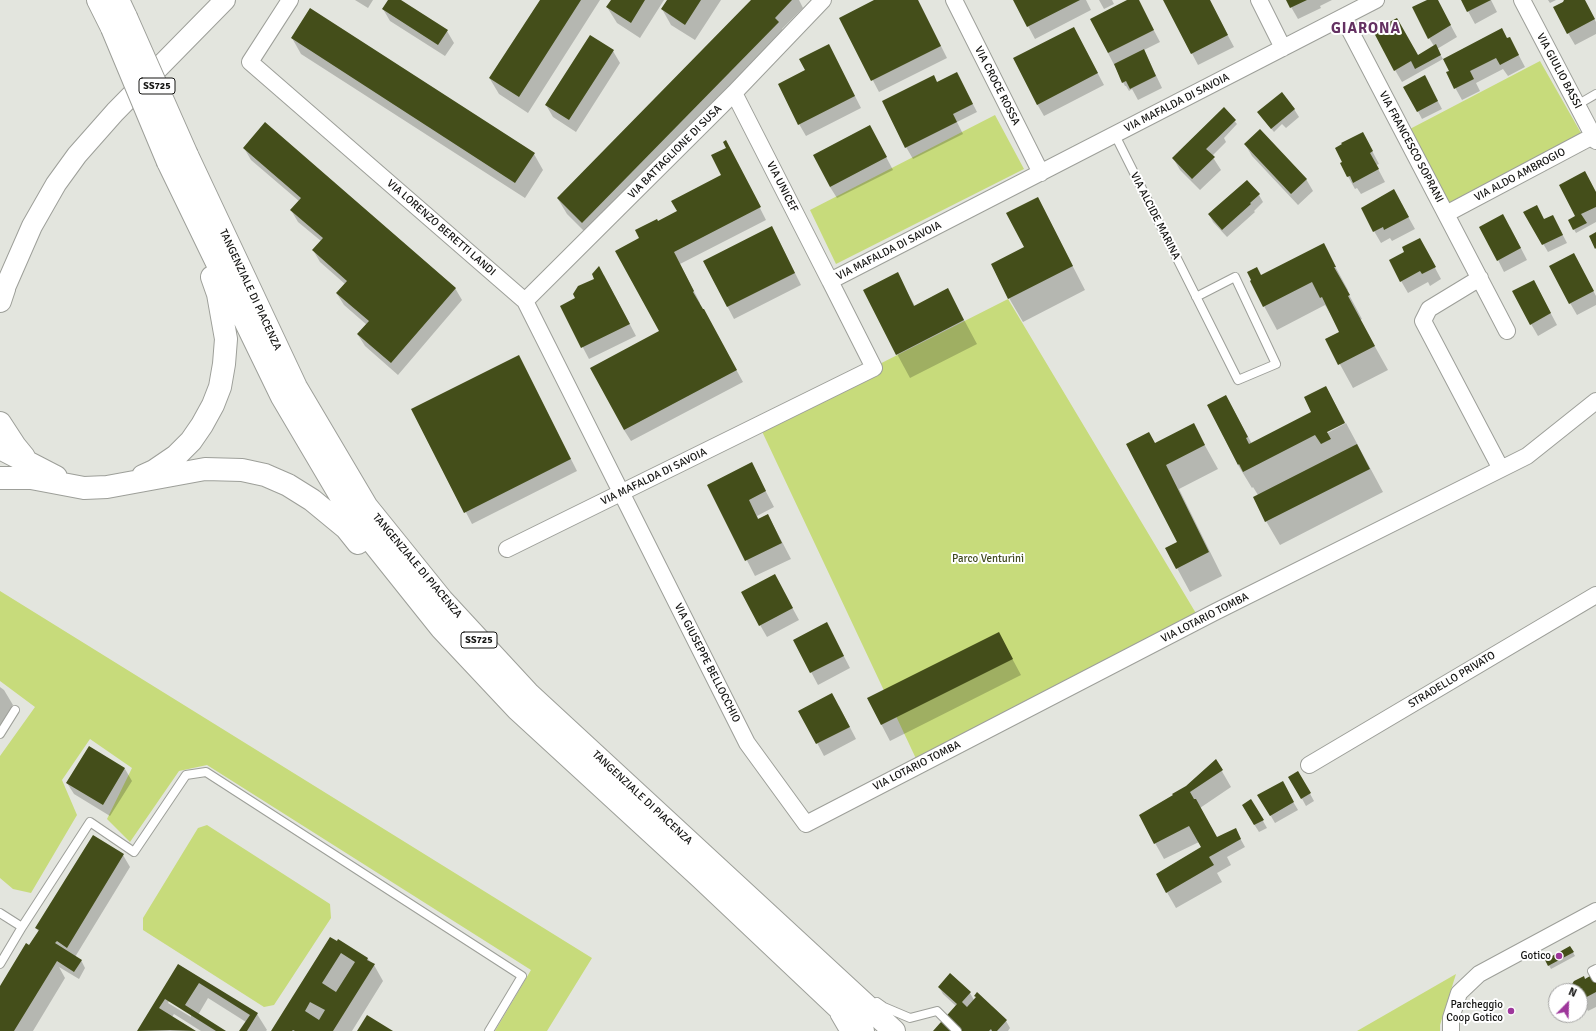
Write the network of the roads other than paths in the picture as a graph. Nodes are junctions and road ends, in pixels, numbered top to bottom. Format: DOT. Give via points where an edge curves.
graph roads {
  1 [pos="98,0"];
  2 [pos="225,0"];
  3 [pos="290,0"];
  4 [pos="824,0"];
  5 [pos="954,0"];
  6 [pos="1259,0"];
  7 [pos="1376,0"];
  8 [pos="1522,0"];
  9 [pos="119,15"];
  10 [pos="1343,17"];
  11 [pos="1283,48"];
  12 [pos="734,93"];
  13 [pos="1596,94"];
  14 [pos="1577,105"];
  15 [pos="1115,134"];
  16 [pos="1594,139"];
  17 [pos="177,159"];
  18 [pos="1041,173"];
  19 [pos="1446,214"];
  20 [pos="1480,278"];
  21 [pos="830,281"];
  22 [pos="1,296"];
  23 [pos="1196,297"];
  24 [pos="525,301"];
  25 [pos="1507,330"];
  26 [pos="1596,401"];
  27 [pos="0,423"];
  28 [pos="0,448"];
  29 [pos="30,463"];
  30 [pos="1501,469"];
  31 [pos="0,478"];
  32 [pos="125,485"];
  33 [pos="84,488"];
  34 [pos="621,494"];
  35 [pos="507,549"];
  36 [pos="1596,595"];
  37 [pos="441,628"];
  38 [pos="15,710"];
  39 [pos="0,734"];
  40 [pos="1309,765"];
  41 [pos="806,824"];
  42 [pos="758,905"];
  43 [pos="1596,911"];
  44 [pos="0,913"];
  45 [pos="22,927"];
  46 [pos="0,964"];
  47 [pos="1596,969"];
  48 [pos="1596,978"];
  49 [pos="825,995"];
  50 [pos="489,1031"];
  51 [pos="845,1031"];
  52 [pos="863,1031"];
  53 [pos="894,1031"];
  54 [pos="957,1031"];
  55 [pos="1451,1031"];
  1 -- 9 [label="highway, TANGENZIALE DI PIACENZA / SS725"];
  2 -- 22 [label="street" via="115,112 77,155 56,184 32,226"];
  3 -- 24 [label="street, VIA LORENZO BERETTI LANDI" via="250,62"];
  4 -- 12 [label="street, VIA BATTAGLIONE DI SUSA"];
  5 -- 18 [label="street, VIA CROCE ROSSA"];
  6 -- 11 [label="street"];
  7 -- 10 [label="street, VIA MAFALDA DI SAVOIA"];
  8 -- 14 [label="street, VIA GIULIO BASSI"];
  9 -- 17 [label="highway, TANGENZIALE DI PIACENZA / SS725, bridge"];
  10 -- 11 [label="street, VIA MAFALDA DI SAVOIA"];
  10 -- 19 [label="street, VIA FRANCESCO SOPRANI"];
  11 -- 15 [label="street, VIA MAFALDA DI SAVOIA"];
  12 -- 21 [label="street, VIA UNICEF"];
  12 -- 24 [label="street, VIA BATTAGLIONE DI SUSA"];
  13 -- 14 [label="lane"];
  14 -- 16 [label="street, VIA GIULIO BASSI"];
  15 -- 18 [label="street, VIA MAFALDA DI SAVOIA"];
  15 -- 23 [label="lane, VIA ALCIDE MARINA"];
  16 -- 19 [label="street, VIA ALDO AMBROGIO"];
  17 -- 32 [label="highway" via="218,294 226,339 224,364 220,387 213,405 191,441 176,456 154,471"];
  17 -- 37 [label="highway, TANGENZIALE DI PIACENZA / SS725" via="286,404 354,519"];
  17 -- 42 [label="highway, TANGENZIALE DI PIACENZA / SS725" via="296,387 368,507 442,600 528,692"];
  18 -- 21 [label="street, VIA MAFALDA DI SAVOIA"];
  19 -- 20 [label="street, VIA FRANCESCO SOPRANI"];
  20 -- 25 [label="street, VIA FRANCESCO SOPRANI"];
  20 -- 30 [label="street" via="1429,309 1424,321"];
  21 -- 34 [label="street, VIA MAFALDA DI SAVOIA" via="874,368"];
  23 -- 23 [label="lane, VIA ALCIDE MARINA" via="1235,277 1276,364 1238,380"];
  24 -- 34 [label="street, VIA LORENZO BERETTI LANDI"];
  26 -- 30 [label="street, VIA LOTARIO TOMBA" via="1528,456"];
  27 -- 29 [label="highway"];
  28 -- 29 [label="highway"];
  29 -- 33 [label="highway"];
  30 -- 41 [label="street, VIA LOTARIO TOMBA" via="1192,624"];
  31 -- 33 [label="highway" via="31,478"];
  32 -- 33 [label="highway"];
  32 -- 37 [label="highway" via="205,469 242,470 265,475 288,485 312,500 346,528 381,569"];
  34 -- 35 [label="street, VIA MAFALDA DI SAVOIA"];
  34 -- 41 [label="street, VIA GIUSEPPE BELLOCCHIO" via="747,742"];
  36 -- 40 [label="street, STRADELLO PRIVATO"];
  37 -- 49 [label="highway, TANGENZIALE DI PIACENZA / SS725" via="518,710"];
  38 -- 39 [label="lane"];
  42 -- 53 [label="highway, TANGENZIALE DI PIACENZA / SS725"];
  42 -- 54 [label="lane" via="774,912 846,979 884,1007 910,1018 937,1011"];
  43 -- 55 [label="street" via="1479,974 1460,993 1451,1018"];
  44 -- 45 [label="lane"];
  45 -- 46 [label="lane"];
  45 -- 50 [label="lane" via="90,822 134,852 186,775 206,772 522,976"];
  47 -- 48 [label="lane" via="1592,971"];
  49 -- 51 [label="lane"];
  49 -- 52 [label="highway, TANGENZIALE DI PIACENZA / SS725"];
}
